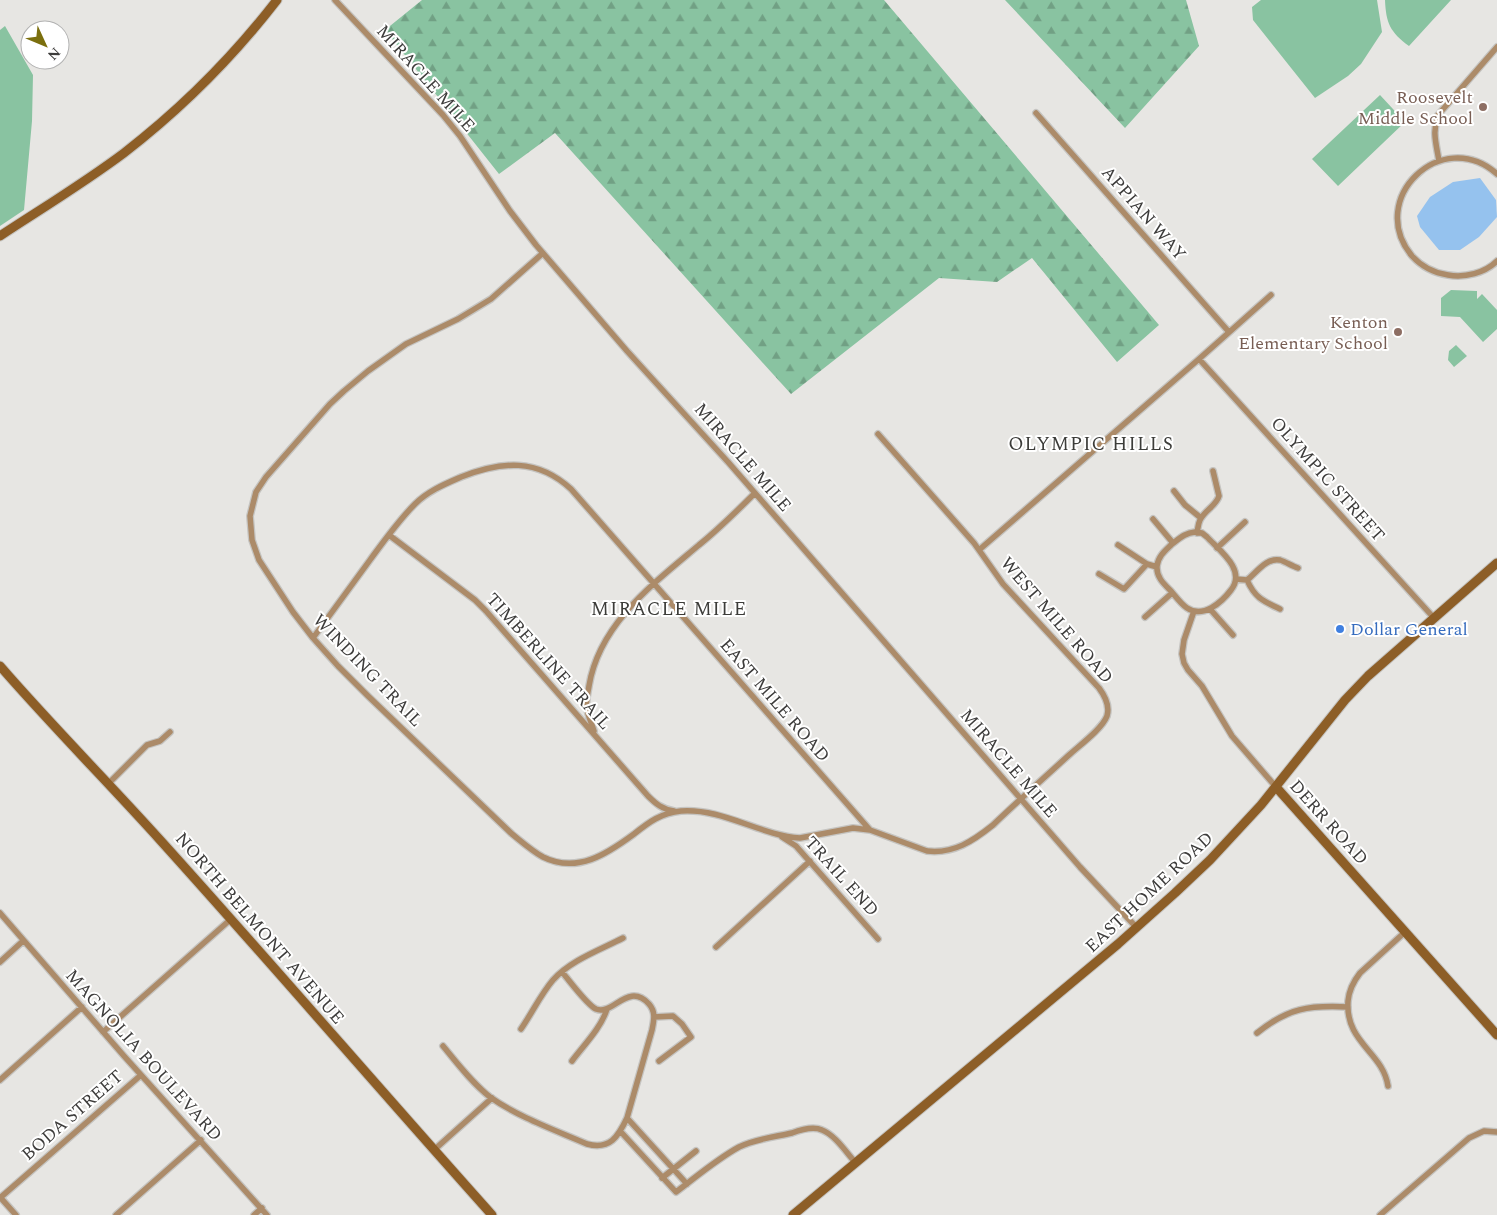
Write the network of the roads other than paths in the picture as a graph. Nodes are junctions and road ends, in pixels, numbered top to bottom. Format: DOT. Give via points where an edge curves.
graph roads {
  1 [pos="277,0"];
  2 [pos="335,0"];
  3 [pos="1497,47"];
  4 [pos="1036,113"];
  5 [pos="1439,161"];
  6 [pos="1497,174"];
  7 [pos="0,236"];
  8 [pos="543,253"];
  9 [pos="1497,261"];
  10 [pos="1271,295"];
  11 [pos="1229,332"];
  12 [pos="1199,359"];
  13 [pos="878,434"];
  14 [pos="1213,471"];
  15 [pos="1174,491"];
  16 [pos="755,493"];
  17 [pos="1201,518"];
  18 [pos="1153,519"];
  19 [pos="1245,522"];
  20 [pos="1197,533"];
  21 [pos="389,535"];
  22 [pos="1173,544"];
  23 [pos="1118,545"];
  24 [pos="1217,548"];
  25 [pos="979,550"];
  26 [pos="1497,562"];
  27 [pos="1147,564"];
  28 [pos="1157,566"];
  29 [pos="1298,568"];
  30 [pos="1099,574"];
  31 [pos="1236,579"];
  32 [pos="1247,580"];
  33 [pos="654,584"];
  34 [pos="1172,593"];
  35 [pos="1210,609"];
  36 [pos="1280,609"];
  37 [pos="1194,611"];
  38 [pos="1145,616"];
  39 [pos="1434,618"];
  40 [pos="1233,635"];
  41 [pos="313,638"];
  42 [pos="0,666"];
  43 [pos="170,732"];
  44 [pos="595,735"];
  45 [pos="108,784"];
  46 [pos="1276,787"];
  47 [pos="1021,799"];
  48 [pos="679,811"];
  49 [pos="870,830"];
  50 [pos="780,836"];
  51 [pos="810,861"];
  52 [pos="0,913"];
  53 [pos="231,919"];
  54 [pos="1137,928"];
  55 [pos="1405,932"];
  56 [pos="623,938"];
  57 [pos="878,939"];
  58 [pos="24,941"];
  59 [pos="716,947"];
  60 [pos="0,962"];
  61 [pos="562,972"];
  62 [pos="82,1007"];
  63 [pos="1348,1007"];
  64 [pos="607,1009"];
  65 [pos="654,1017"];
  66 [pos="521,1029"];
  67 [pos="103,1032"];
  68 [pos="1257,1033"];
  69 [pos="1497,1035"];
  70 [pos="443,1046"];
  71 [pos="572,1061"];
  72 [pos="659,1061"];
  73 [pos="141,1075"];
  74 [pos="0,1080"];
  75 [pos="1388,1086"];
  76 [pos="492,1098"];
  77 [pos="627,1118"];
  78 [pos="621,1132"];
  79 [pos="1497,1132"];
  80 [pos="201,1140"];
  81 [pos="434,1150"];
  82 [pos="696,1151"];
  83 [pos="855,1162"];
  84 [pos="673,1168"];
  85 [pos="662,1178"];
  86 [pos="687,1184"];
  87 [pos="0,1198"];
  88 [pos="262,1208"];
  89 [pos="16,1215"];
  90 [pos="116,1215"];
  91 [pos="254,1215"];
  92 [pos="267,1215"];
  93 [pos="492,1215"];
  94 [pos="793,1215"];
  95 [pos="1380,1215"];
  1 -- 7 [label="street" via="215,71 142,139"];
  2 -- 8 [label="street, MIRACLE MILE" via="443,115"];
  3 -- 5 [label="street" via="1438,114 1434,134"];
  4 -- 11 [label="street, APPIAN WAY"];
  5 -- 6 [label="street" via="1458,158 1478,162"];
  5 -- 9 [label="street" via="1420,170 1406,186 1399,205 1398,226 1405,247 1418,263 1436,274 1457,277 1477,273"];
  8 -- 16 [label="street, MIRACLE MILE"];
  8 -- 41 [label="street, WINDING TRAIL" via="472,312 406,344 368,371 330,404 260,486 250,516 254,550 271,580"];
  10 -- 11 [label="street"];
  11 -- 12 [label="street"];
  12 -- 25 [label="street"];
  12 -- 39 [label="street, OLYMPIC STREET"];
  13 -- 25 [label="street, WEST MILE ROAD"];
  14 -- 17 [label="street" via="1219,500"];
  15 -- 17 [label="street"];
  16 -- 33 [label="street"];
  16 -- 47 [label="street, MIRACLE MILE"];
  17 -- 20 [label="street"];
  18 -- 22 [label="street"];
  19 -- 24 [label="street"];
  20 -- 22 [label="street" via="1181,536"];
  20 -- 24 [label="street" via="1207,537"];
  21 -- 33 [label="street, EAST MILE ROAD" via="424,496 452,480 500,466 532,467 553,475 571,489"];
  21 -- 41 [label="street, EAST MILE ROAD"];
  21 -- 44 [label="street, TIMBERLINE TRAIL" via="486,611"];
  22 -- 28 [label="street" via="1163,553"];
  23 -- 27 [label="street"];
  24 -- 31 [label="street" via="1233,565"];
  25 -- 47 [label="street, WEST MILE ROAD" via="1003,584 1106,699 1107,716 1100,726"];
  26 -- 39 [label="street, EAST HOME ROAD"];
  27 -- 28 [label="street"];
  27 -- 30 [label="street" via="1124,589"];
  28 -- 34 [label="street" via="1157,573"];
  29 -- 32 [label="street" via="1280,560 1268,561"];
  31 -- 32 [label="street"];
  31 -- 35 [label="street" via="1229,593"];
  32 -- 36 [label="street" via="1264,602"];
  33 -- 44 [label="street" via="622,616 597,660 586,707"];
  33 -- 49 [label="street, EAST MILE ROAD"];
  34 -- 37 [label="street" via="1186,608"];
  34 -- 38 [label="street"];
  35 -- 37 [label="street"];
  35 -- 40 [label="street"];
  37 -- 46 [label="street, DERR ROAD" via="1184,640 1184,663 1232,736"];
  39 -- 46 [label="street, EAST HOME ROAD" via="1345,700"];
  41 -- 48 [label="street, WINDING TRAIL" via="482,806 542,856 559,862 590,860 608,852 659,816"];
  42 -- 45 [label="street, NORTH BELMONT AVENUE"];
  43 -- 45 [label="street" via="160,741 147,745"];
  44 -- 48 [label="street, TIMBERLINE TRAIL" via="656,805"];
  45 -- 53 [label="street, NORTH BELMONT AVENUE"];
  46 -- 54 [label="street, EAST HOME ROAD" via="1210,860"];
  46 -- 55 [label="street, DERR ROAD"];
  47 -- 49 [label="street, EAST MILE ROAD" via="978,837 947,851 927,851"];
  47 -- 54 [label="street, MIRACLE MILE"];
  48 -- 50 [label="street, WINDING TRAIL" via="720,815"];
  49 -- 50 [label="street, WINDING TRAIL" via="853,828 800,838"];
  50 -- 51 [label="street, TRAIL END" via="796,846"];
  51 -- 57 [label="street, TRAIL END"];
  51 -- 59 [label="street"];
  52 -- 58 [label="street, MAGNOLIA BOULEVARD"];
  53 -- 67 [label="street"];
  53 -- 81 [label="street, NORTH BELMONT AVENUE"];
  54 -- 83 [label="street, EAST HOME ROAD"];
  55 -- 63 [label="street" via="1355,980"];
  55 -- 69 [label="street, DERR ROAD"];
  56 -- 61 [label="street" via="571,964"];
  58 -- 60 [label="street"];
  58 -- 62 [label="street, MAGNOLIA BOULEVARD"];
  61 -- 64 [label="street" via="594,1008"];
  61 -- 66 [label="street" via="553,980"];
  62 -- 67 [label="street, MAGNOLIA BOULEVARD"];
  62 -- 74 [label="street"];
  63 -- 68 [label="street" via="1300,1009 1272,1021"];
  63 -- 75 [label="street" via="1354,1032 1381,1067"];
  64 -- 65 [label="street" via="629,996 642,998 651,1006"];
  64 -- 71 [label="street"];
  65 -- 72 [label="street" via="673,1016 691,1037"];
  65 -- 77 [label="street"];
  67 -- 73 [label="street, MAGNOLIA BOULEVARD"];
  70 -- 76 [label="street" via="477,1086"];
  73 -- 80 [label="street, MAGNOLIA BOULEVARD"];
  73 -- 87 [label="street, BODA STREET"];
  76 -- 78 [label="street" via="587,1144 607,1144"];
  76 -- 81 [label="street"];
  77 -- 78 [label="street"];
  77 -- 84 [label="street"];
  78 -- 85 [label="street"];
  79 -- 95 [label="street" via="1484,1131 1469,1138"];
  80 -- 88 [label="street, MAGNOLIA BOULEVARD"];
  80 -- 90 [label="street"];
  81 -- 93 [label="street, NORTH BELMONT AVENUE"];
  82 -- 84 [label="street"];
  83 -- 86 [label="street" via="828,1134 813,1128 739,1147"];
  83 -- 94 [label="street, EAST HOME ROAD"];
  84 -- 85 [label="street"];
  84 -- 86 [label="street"];
  85 -- 86 [label="street" via="676,1192"];
  87 -- 89 [label="street"];
  88 -- 91 [label="street"];
  88 -- 92 [label="street, MAGNOLIA BOULEVARD"];
}
